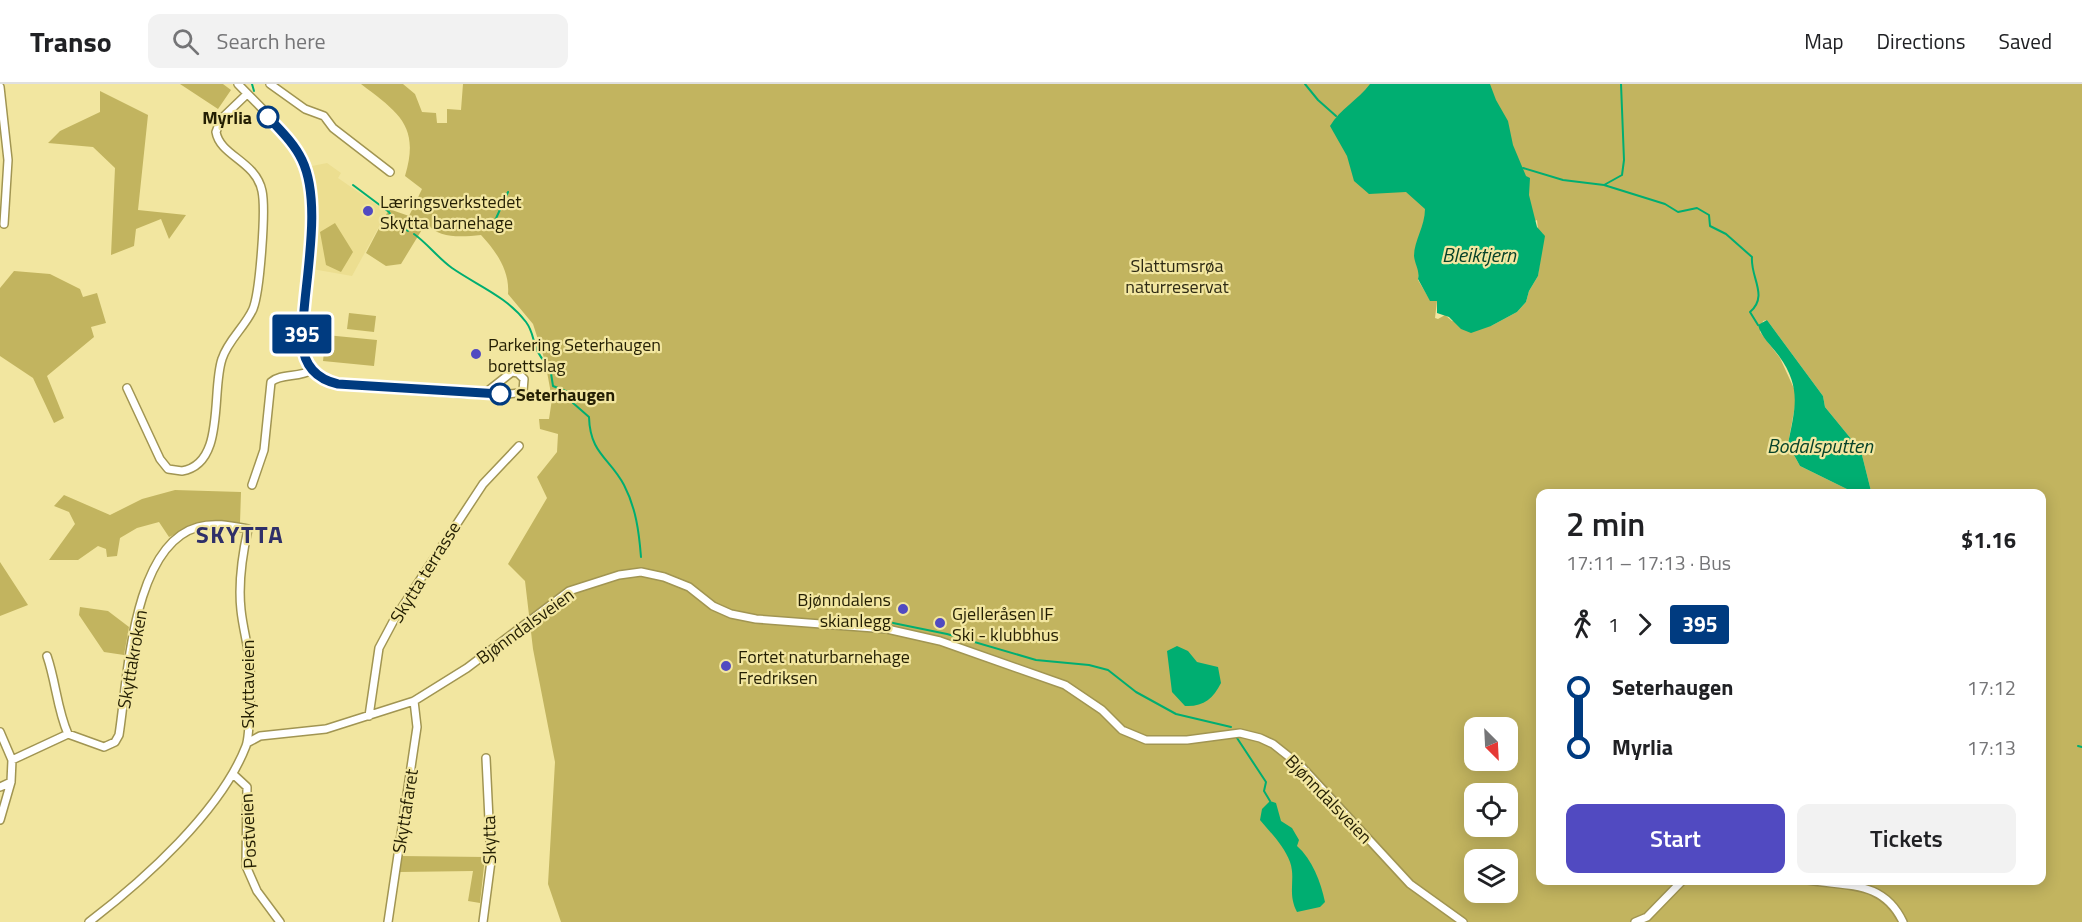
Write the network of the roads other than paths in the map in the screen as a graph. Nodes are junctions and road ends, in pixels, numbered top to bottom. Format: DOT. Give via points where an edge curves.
graph roads {
  1 [pos="238,84"];
  2 [pos="270,84"];
  3 [pos="0,87"];
  4 [pos="247,94"];
  5 [pos="390,172"];
  6 [pos="4,224"];
  7 [pos="312,370"];
  8 [pos="128,388"];
  9 [pos="484,394"];
  10 [pos="519,446"];
  11 [pos="252,485"];
  12 [pos="248,529"];
  13 [pos="47,656"];
  14 [pos="414,701"];
  15 [pos="369,716"];
  16 [pos="0,732"];
  17 [pos="68,735"];
  18 [pos="247,744"];
  19 [pos="486,758"];
  20 [pos="12,760"];
  21 [pos="233,774"];
  22 [pos="11,782"];
  23 [pos="0,787"];
  24 [pos="0,820"];
  25 [pos="1678,885"];
  26 [pos="1838,885"];
  27 [pos="89,922"];
  28 [pos="280,922"];
  29 [pos="388,922"];
  30 [pos="483,922"];
  31 [pos="1463,922"];
  32 [pos="1635,922"];
  33 [pos="1903,922"];
  1 -- 4 [label="street"];
  2 -- 5 [label="street" via="298,105 324,116 333,128"];
  3 -- 6 [label="street" via="8,160"];
  4 -- 7 [label="street" via="289,140 301,158 309,183 311,206 302,343"];
  4 -- 8 [label="street" via="221,119 216,132 221,144 255,173 262,190 256,296 222,359 213,435 201,462 182,471 165,466"];
  7 -- 9 [label="street" via="324,380 338,384"];
  7 -- 11 [label="street" via="271,382 264,450"];
  9 -- 9 [label="street" via="518,394 524,388 524,380 512,372"];
  10 -- 15 [label="street, Skytta terrasse" via="483,484 395,618 377,656"];
  12 -- 17 [label="street, Skyttakroken" via="208,525 174,540 154,567 144,591 119,735 104,747"];
  12 -- 18 [label="street, Skyttaveien" via="240,578 250,672"];
  13 -- 17 [label="street"];
  14 -- 15 [label="street, Bjønndalsveien"];
  14 -- 29 [label="street, Skyttafaret" via="417,727"];
  14 -- 31 [label="street, Bjønndalsveien" via="467,668 569,591 641,572 688,587 731,614 887,629 940,641 1065,685 1102,710 1122,730 1146,740 1187,740 1240,733 1260,738 1302,767 1410,884"];
  15 -- 18 [label="street, Bjønndalsveien" via="326,729 260,736"];
  16 -- 20 [label="street"];
  17 -- 20 [label="street"];
  18 -- 21 [label="street, Skyttaveien"];
  19 -- 30 [label="street, Skytta" via="491,861"];
  20 -- 22 [label="street"];
  21 -- 27 [label="street, Skyttaveien" via="200,818 156,865"];
  21 -- 28 [label="street, Postveien" via="247,787 246,866 257,891"];
  22 -- 23 [label="street"];
  22 -- 24 [label="street"];
  25 -- 32 [label="street" via="1647,917"];
  26 -- 33 [label="street" via="1875,891 1890,901"];
}
